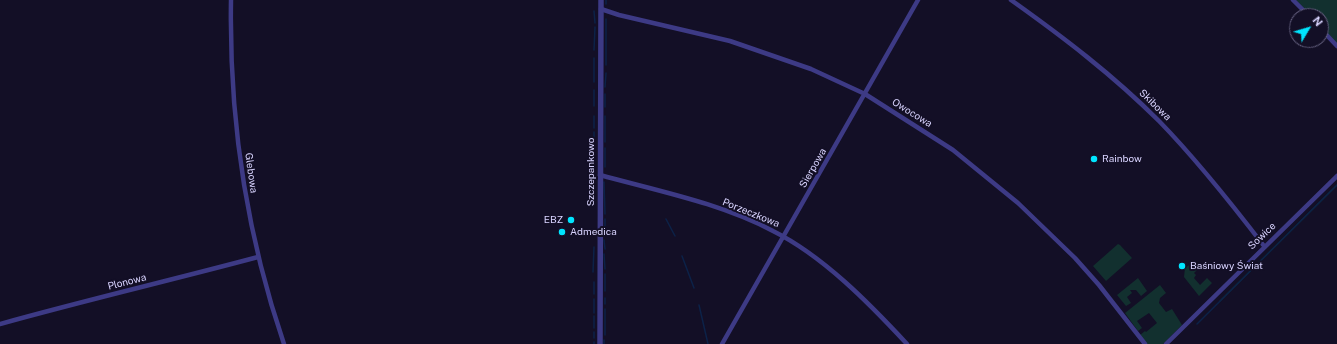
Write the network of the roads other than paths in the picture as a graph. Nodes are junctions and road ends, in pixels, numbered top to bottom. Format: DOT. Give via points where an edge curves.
graph roads {
  1 [pos="231,0"];
  2 [pos="601,0"];
  3 [pos="918,0"];
  4 [pos="1011,0"];
  5 [pos="1293,0"];
  6 [pos="1301,8"];
  7 [pos="601,9"];
  8 [pos="1329,38"];
  9 [pos="1337,46"];
  10 [pos="865,94"];
  11 [pos="600,175"];
  12 [pos="1337,176"];
  13 [pos="784,237"];
  14 [pos="1264,246"];
  15 [pos="258,257"];
  16 [pos="0,324"];
  17 [pos="284,344"];
  18 [pos="600,344"];
  19 [pos="722,344"];
  20 [pos="907,344"];
  21 [pos="1145,344"];
  22 [pos="1166,344"];
  1 -- 15 [label="street, Glebowa" via="231,57 237,134"];
  2 -- 7 [label="street, Szczepankowo"];
  3 -- 10 [label="street, Sierpowa"];
  4 -- 14 [label="street, Skibowa" via="1082,52 1148,111 1208,174"];
  5 -- 6 [label="street"];
  7 -- 10 [label="street, Owocowa" via="730,41 811,69"];
  7 -- 11 [label="street, Szczepankowo"];
  8 -- 9 [label="street"];
  10 -- 13 [label="street, Sierpowa"];
  10 -- 21 [label="street, Owocowa" via="953,150 1021,206 1080,264"];
  11 -- 13 [label="street, Porzeczkowa" via="724,211"];
  11 -- 18 [label="street, Szczepankowo"];
  12 -- 14 [label="street, Sowice"];
  13 -- 19 [label="street, Sierpowa"];
  13 -- 20 [label="street, Porzeczkowa" via="811,255 852,289"];
  14 -- 22 [label="street, Sowice"];
  15 -- 16 [label="street, Plonowa"];
  15 -- 17 [label="street, Glebowa"];
}
